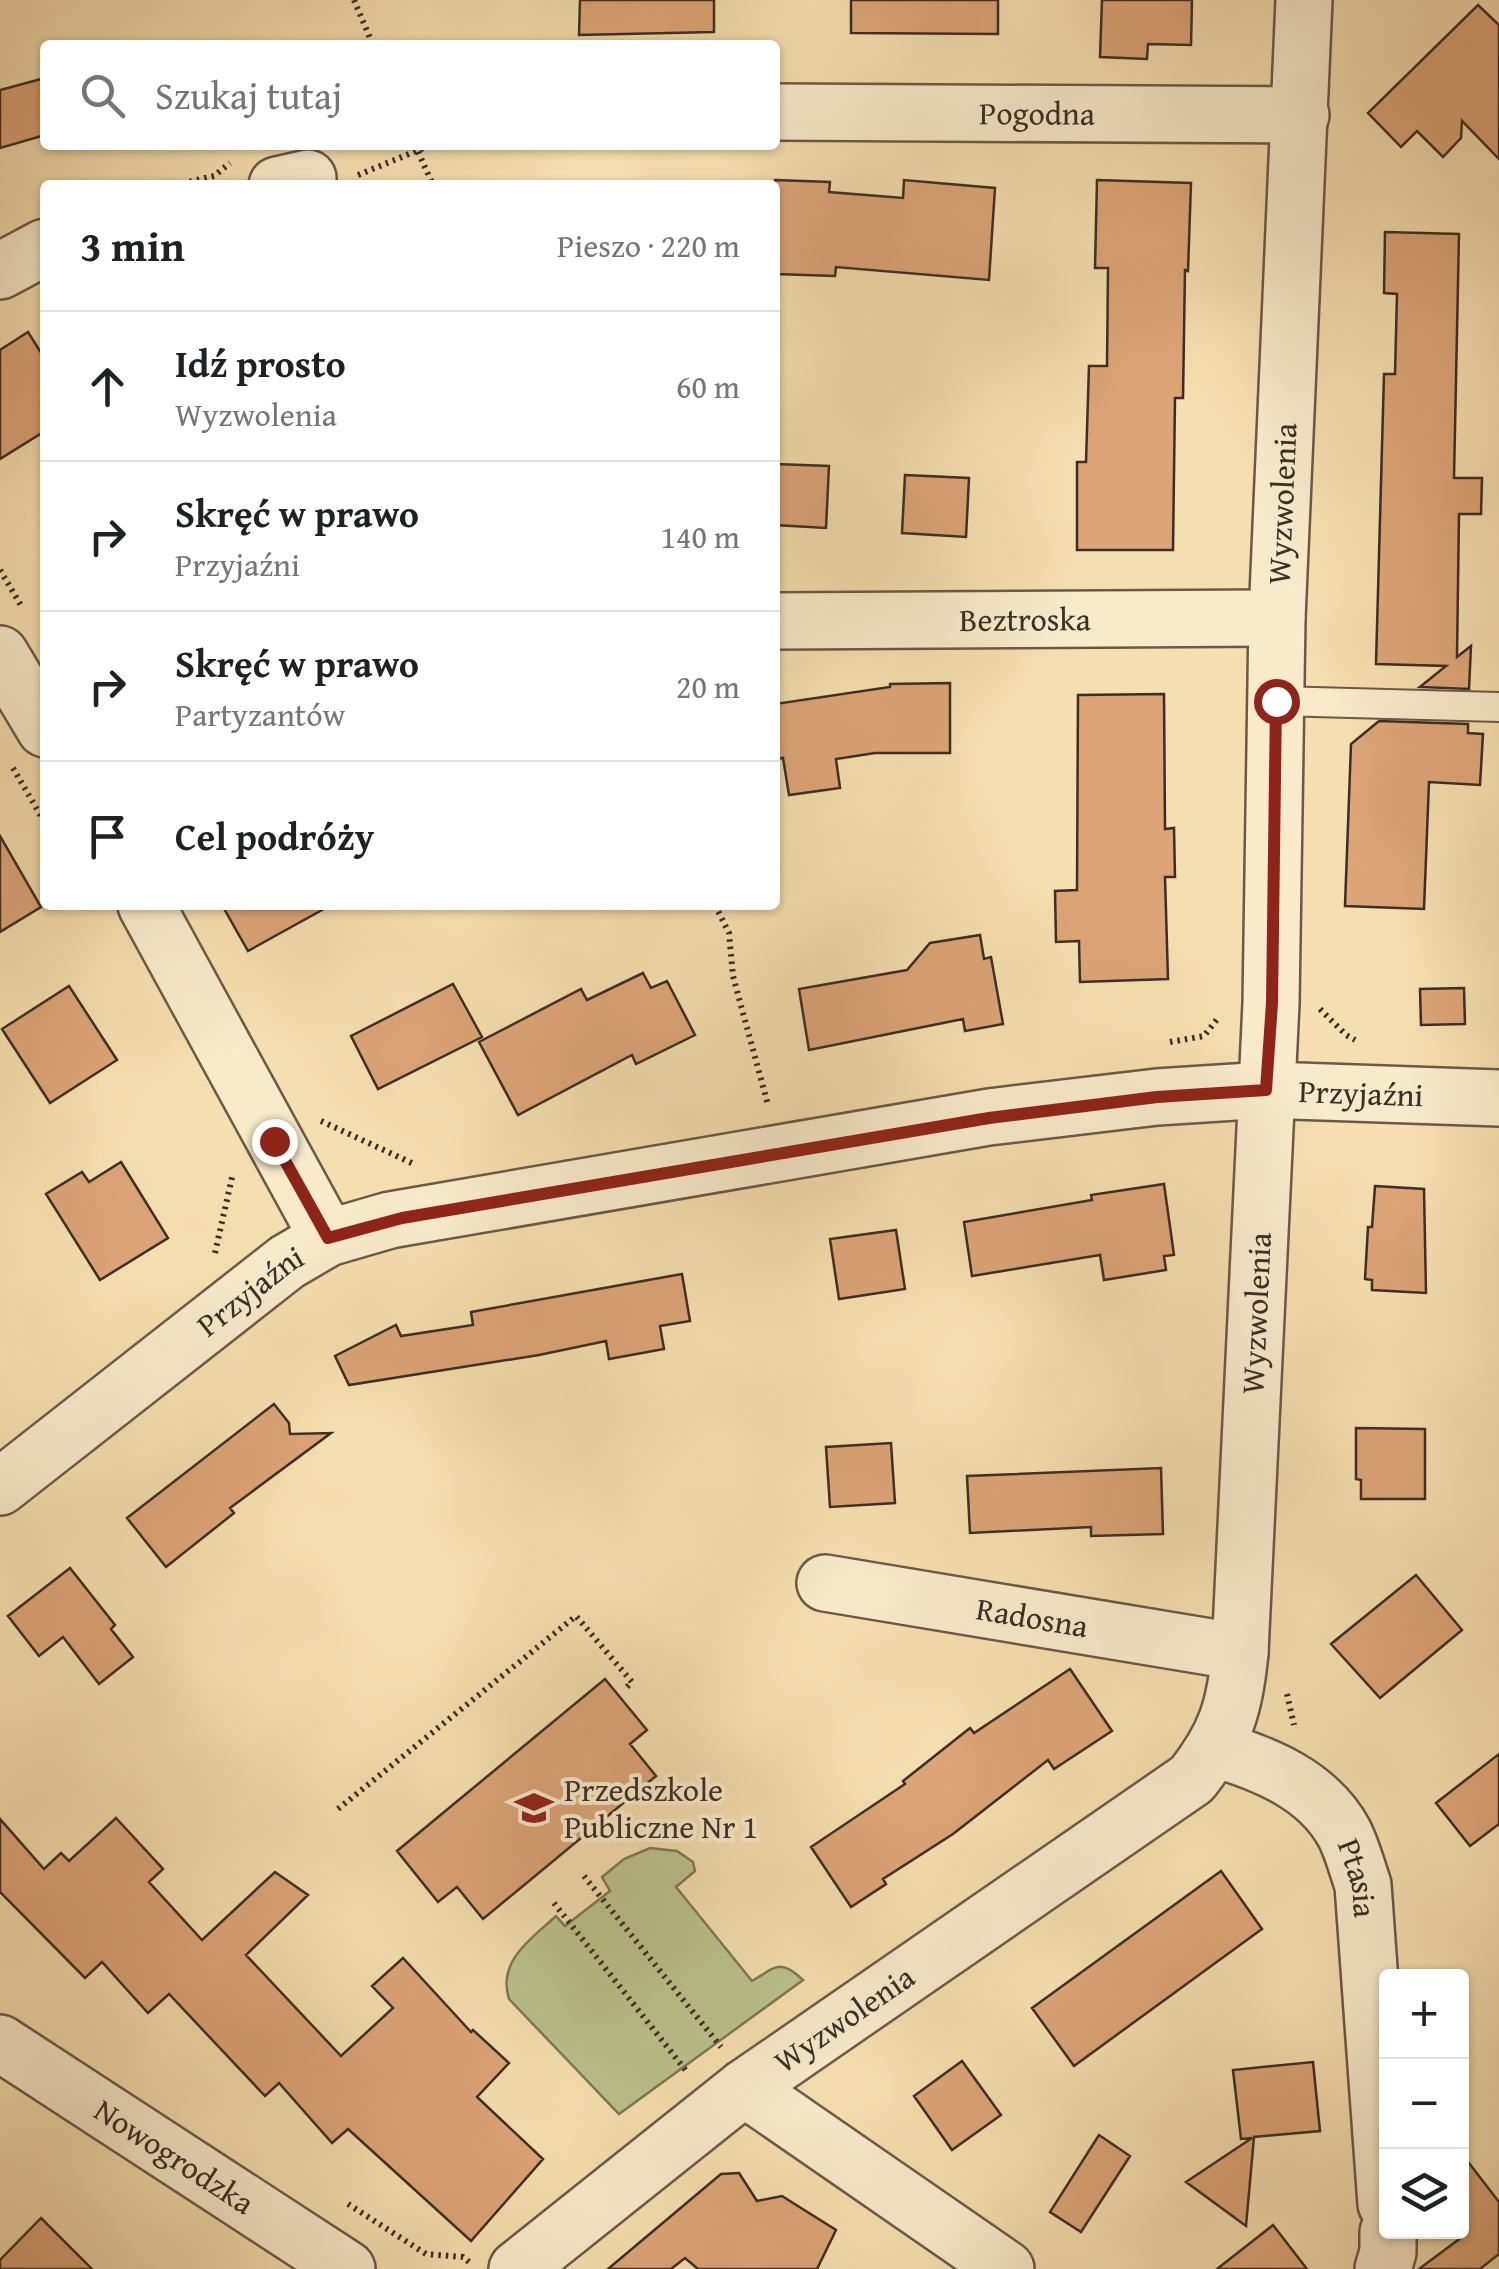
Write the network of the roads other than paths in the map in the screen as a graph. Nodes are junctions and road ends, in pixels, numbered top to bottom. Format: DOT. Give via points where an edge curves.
graph roads {
  1 [pos="1304,0"];
  2 [pos="780,112"];
  3 [pos="1301,115"];
  4 [pos="40,250"];
  5 [pos="0,271"];
  6 [pos="1278,618"];
  7 [pos="780,620"];
  8 [pos="0,654"];
  9 [pos="1276,701"];
  10 [pos="1499,706"];
  11 [pos="27,745"];
  12 [pos="149,910"];
  13 [pos="1266,1090"];
  14 [pos="1499,1098"];
  15 [pos="328,1238"];
  16 [pos="0,1487"];
  17 [pos="825,1584"];
  18 [pos="1240,1652"];
  19 [pos="1216,1748"];
  20 [pos="0,2043"];
  21 [pos="722,2058"];
  22 [pos="1382,2149"];
  23 [pos="1388,2239"];
  24 [pos="497,2256"];
  25 [pos="347,2269"];
  26 [pos="1006,2269"];
  27 [pos="1383,2269"];
  1 -- 3 [label="street, Wyzwolenia"];
  2 -- 3 [label="street, Pogodna"];
  3 -- 6 [label="street, Wyzwolenia"];
  4 -- 5 [label="street"];
  6 -- 7 [label="street, Beztroska"];
  6 -- 9 [label="street, Wyzwolenia"];
  8 -- 11 [label="street"];
  9 -- 10 [label="lane"];
  9 -- 13 [label="street, Wyzwolenia"];
  12 -- 15 [label="street"];
  13 -- 14 [label="street, Przyjaźni"];
  13 -- 15 [label="street, Przyjaźni" via="970,1120 402,1218"];
  13 -- 18 [label="street, Wyzwolenia"];
  15 -- 16 [label="street, Przyjaźni" via="252,1286"];
  17 -- 18 [label="street, Radosna"];
  18 -- 19 [label="street, Wyzwolenia" via="1234,1702"];
  19 -- 21 [label="street, Wyzwolenia" via="1160,1804"];
  19 -- 22 [label="street, Ptasia" via="1299,1784 1345,1834 1363,1884"];
  20 -- 25 [label="street, Nowogrodzka"];
  21 -- 24 [label="street, Wyzwolenia"];
  21 -- 26 [label="street"];
  23 -- 27 [label="street"];
}
